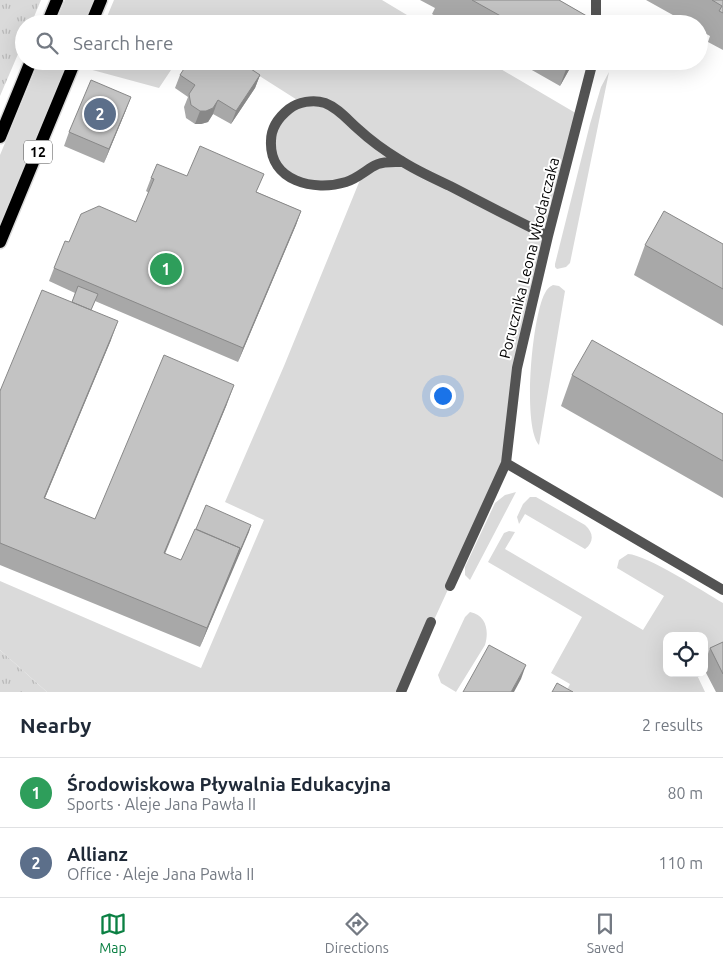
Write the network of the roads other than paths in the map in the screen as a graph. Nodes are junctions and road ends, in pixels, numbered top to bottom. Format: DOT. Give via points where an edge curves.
graph roads {
  1 [pos="57,0"];
  2 [pos="100,0"];
  3 [pos="596,0"];
  4 [pos="51,15"];
  5 [pos="94,15"];
  6 [pos="596,15"];
  7 [pos="27,70"];
  8 [pos="71,70"];
  9 [pos="591,70"];
  10 [pos="0,137"];
  11 [pos="402,162"];
  12 [pos="548,236"];
  13 [pos="0,242"];
  14 [pos="506,463"];
  15 [pos="450,586"];
  16 [pos="723,590"];
  17 [pos="431,622"];
  18 [pos="400,692"];
  1 -- 4 [label="main road"];
  2 -- 5 [label="main road"];
  3 -- 6 [label="street"];
  7 -- 10 [label="main road"];
  8 -- 13 [label="main road, 12"];
  9 -- 12 [label="street, Porucznika Leona Włodarczaka"];
  11 -- 11 [label="street" via="336,108 322,102 306,102 282,114 270,139 276,165 296,182 309,185 348,182 374,166"];
  11 -- 12 [label="street"];
  12 -- 14 [label="street, Porucznika Leona Włodarczaka" via="517,368"];
  14 -- 15 [label="street, Porucznika Leona Włodarczaka"];
  14 -- 16 [label="street"];
  17 -- 18 [label="street"];
}
